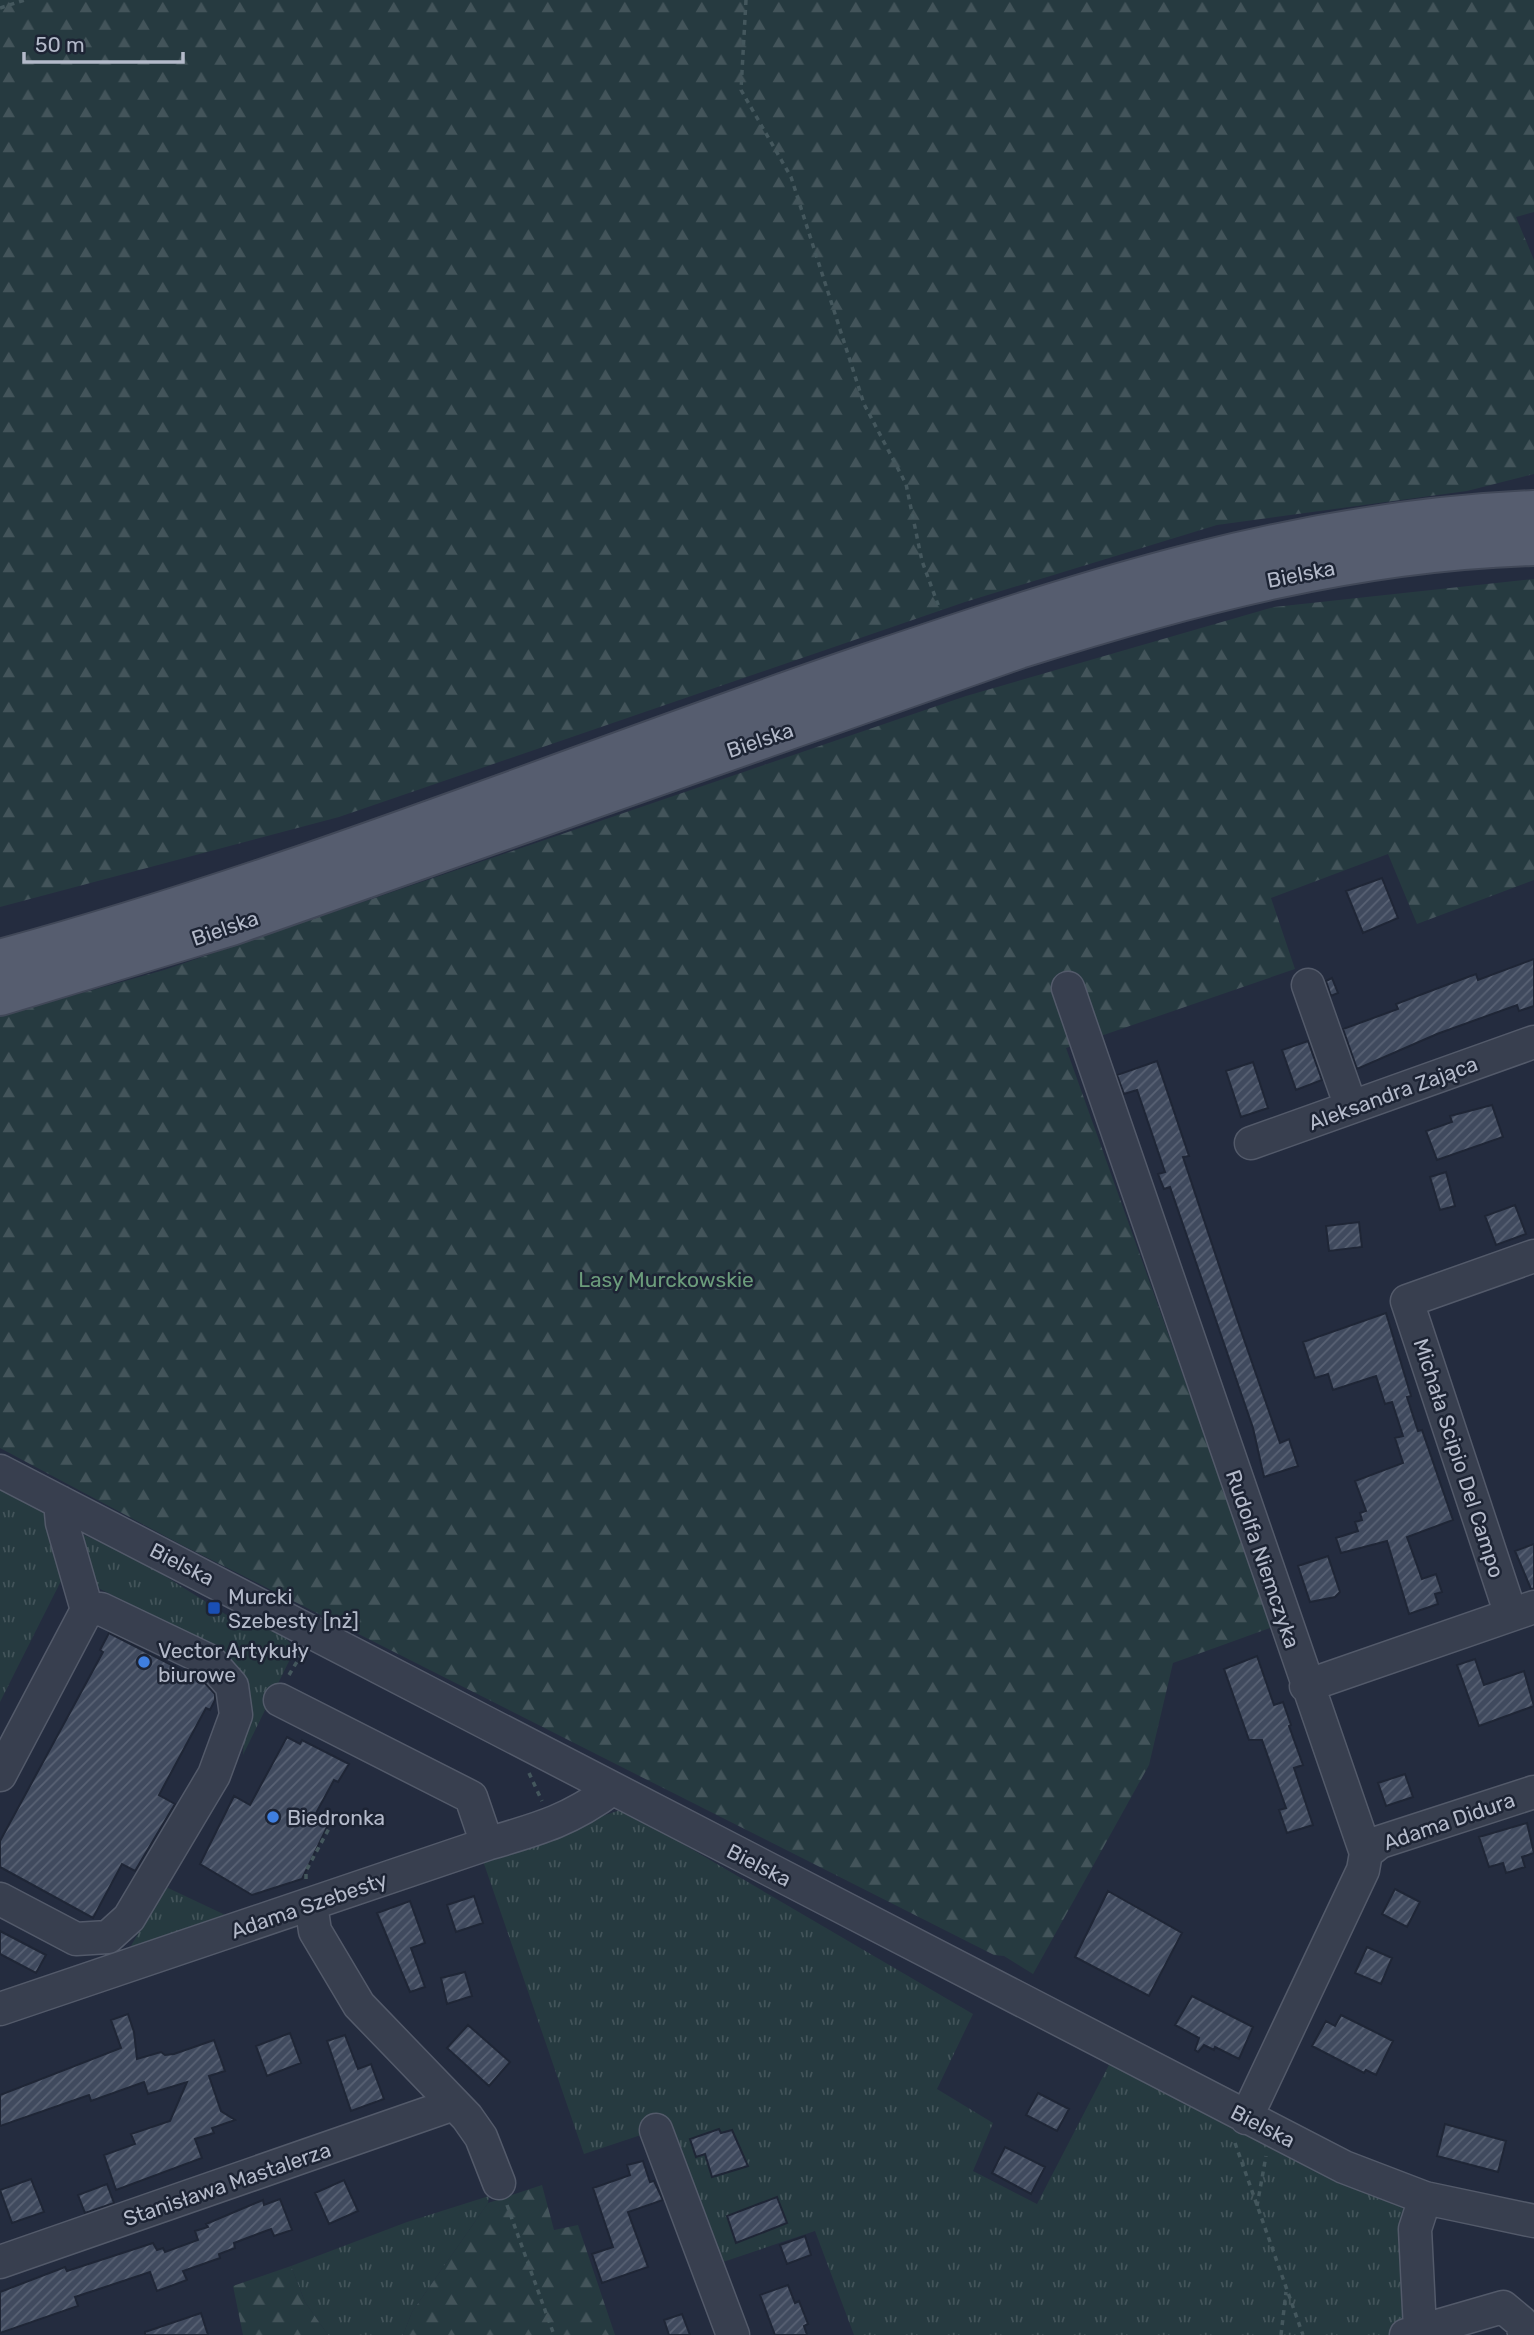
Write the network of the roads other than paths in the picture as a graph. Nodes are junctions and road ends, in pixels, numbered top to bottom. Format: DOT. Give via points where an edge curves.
graph roads {
  1 [pos="1534,510"];
  2 [pos="1534,546"];
  3 [pos="0,958"];
  4 [pos="1308,985"];
  5 [pos="1068,988"];
  6 [pos="0,996"];
  7 [pos="1534,1042"];
  8 [pos="1351,1107"];
  9 [pos="1251,1143"];
  10 [pos="1534,1256"];
  11 [pos="0,1471"];
  12 [pos="60,1502"];
  13 [pos="87,1610"];
  14 [pos="1522,1611"];
  15 [pos="1306,1686"];
  16 [pos="280,1700"];
  17 [pos="0,1775"];
  18 [pos="612,1789"];
  19 [pos="1534,1792"];
  20 [pos="487,1844"];
  21 [pos="1366,1853"];
  22 [pos="0,1899"];
  23 [pos="312,1904"];
  24 [pos="0,2009"];
  25 [pos="454,2104"];
  26 [pos="656,2130"];
  27 [pos="1245,2132"];
  28 [pos="499,2183"];
  29 [pos="1425,2198"];
  30 [pos="1534,2221"];
  31 [pos="0,2262"];
  32 [pos="1413,2333"];
  33 [pos="733,2335"];
  34 [pos="1525,2335"];
  1 -- 3 [label="main road, Bielska" via="1436,516 1260,545 1128,578 949,635 226,890"];
  2 -- 6 [label="main road, Bielska" via="1449,551 1324,568 1141,612 1019,649 231,926"];
  4 -- 8 [label="street"];
  5 -- 15 [label="street, Rudolfa Niemczyka"];
  7 -- 8 [label="street, Aleksandra Zająca"];
  8 -- 9 [label="street, Aleksandra Zająca"];
  10 -- 14 [label="street, Michała Scipio Del Campo" via="1407,1301"];
  11 -- 12 [label="street, Bielska"];
  12 -- 13 [label="street"];
  12 -- 18 [label="street, Bielska"];
  13 -- 17 [label="street"];
  13 -- 22 [label="street" via="101,1609 210,1661 233,1686 236,1715 214,1775 129,1919 108,1937 76,1939"];
  14 -- 15 [label="street"];
  15 -- 21 [label="street, Rudolfa Niemczyka"];
  16 -- 20 [label="street" via="471,1797"];
  18 -- 20 [label="street, Adama Szebesty" via="584,1811 553,1825"];
  18 -- 27 [label="street, Bielska"];
  19 -- 21 [label="street, Adama Didura" via="1380,1842"];
  20 -- 23 [label="street, Adama Szebesty"];
  21 -- 27 [label="street" via="1363,1870"];
  23 -- 24 [label="street, Adama Szebesty"];
  23 -- 25 [label="street" via="315,1931 359,2005"];
  25 -- 28 [label="street" via="481,2137"];
  25 -- 31 [label="street, Stanisława Mastalerza"];
  26 -- 33 [label="street"];
  27 -- 29 [label="street, Bielska"];
  29 -- 30 [label="street, Bielska"];
  29 -- 32 [label="street" via="1415,2229"];
  32 -- 34 [label="street" via="1503,2307 1521,2322"];
}
